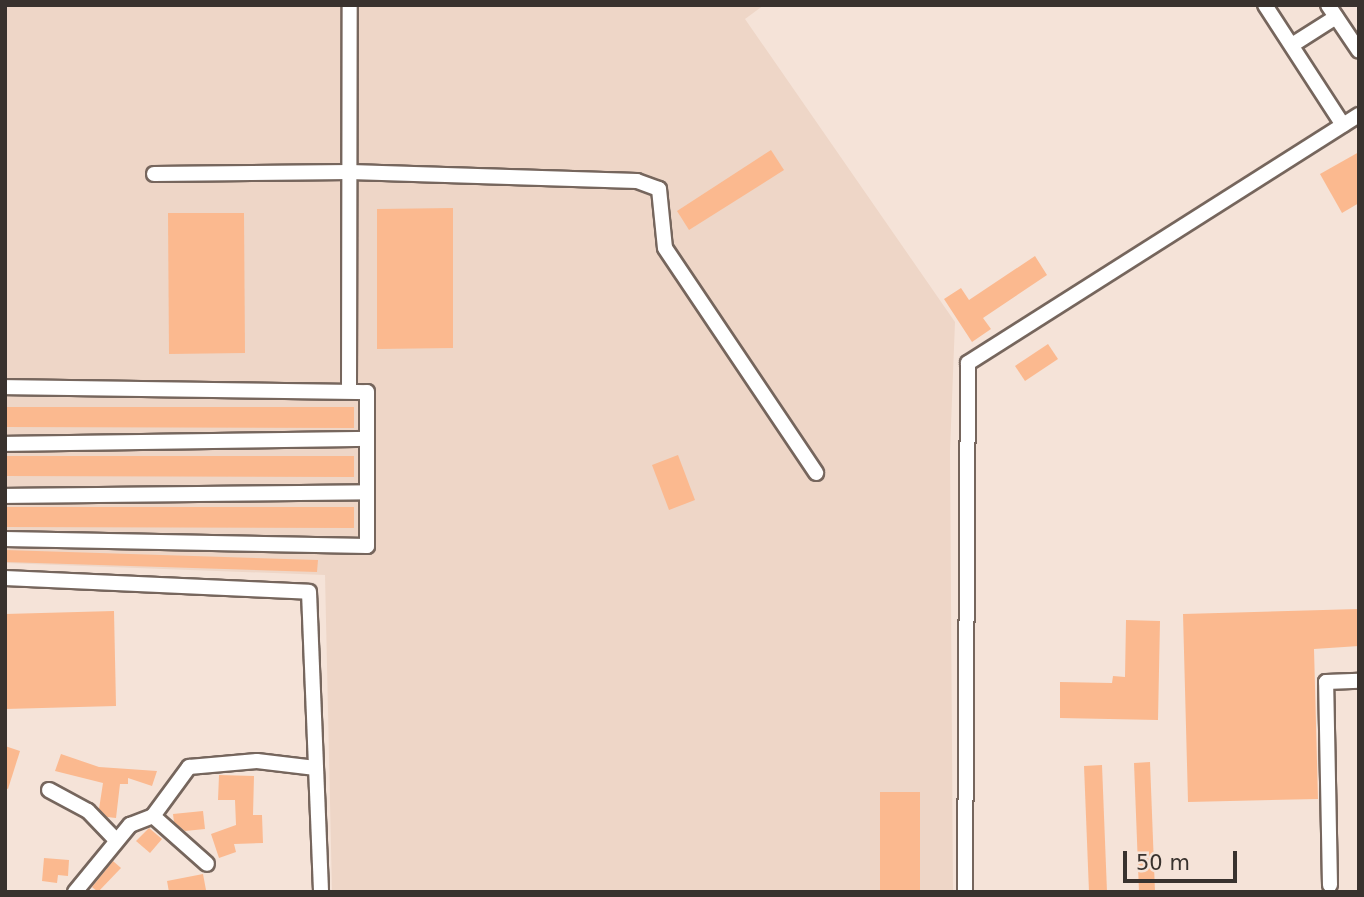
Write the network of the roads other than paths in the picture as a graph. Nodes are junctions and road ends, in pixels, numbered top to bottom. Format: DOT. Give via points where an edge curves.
graph roads {
  1 [pos="350,5"];
  2 [pos="1265,5"];
  3 [pos="1332,11"];
  4 [pos="1292,45"];
  5 [pos="1359,51"];
  6 [pos="1359,115"];
  7 [pos="1343,125"];
  8 [pos="350,172"];
  9 [pos="155,174"];
  10 [pos="5,387"];
  11 [pos="349,391"];
  12 [pos="367,439"];
  13 [pos="5,444"];
  14 [pos="816,473"];
  15 [pos="367,492"];
  16 [pos="5,496"];
  17 [pos="5,539"];
  18 [pos="5,578"];
  19 [pos="1359,681"];
  20 [pos="316,768"];
  21 [pos="49,790"];
  22 [pos="153,816"];
  23 [pos="115,839"];
  24 [pos="207,864"];
  25 [pos="1330,885"];
  26 [pos="75,892"];
  27 [pos="321,892"];
  28 [pos="965,892"];
  1 -- 8 [label="lane"];
  2 -- 4 [label="lane"];
  3 -- 4 [label="lane"];
  3 -- 5 [label="lane"];
  4 -- 7 [label="lane"];
  6 -- 7 [label="lane"];
  7 -- 28 [label="lane" via="968,363"];
  8 -- 9 [label="lane"];
  8 -- 11 [label="lane"];
  8 -- 14 [label="lane" via="638,181 659,189 665,248"];
  10 -- 11 [label="lane"];
  11 -- 12 [label="lane" via="367,392"];
  12 -- 13 [label="lane"];
  12 -- 15 [label="lane"];
  15 -- 16 [label="lane"];
  15 -- 17 [label="lane" via="367,546"];
  18 -- 20 [label="lane" via="309,592"];
  19 -- 25 [label="lane" via="1326,682"];
  20 -- 22 [label="lane" via="257,761 189,767"];
  20 -- 27 [label="lane"];
  21 -- 23 [label="lane" via="88,811"];
  22 -- 23 [label="lane" via="130,825"];
  22 -- 24 [label="lane"];
  23 -- 26 [label="lane"];
}
